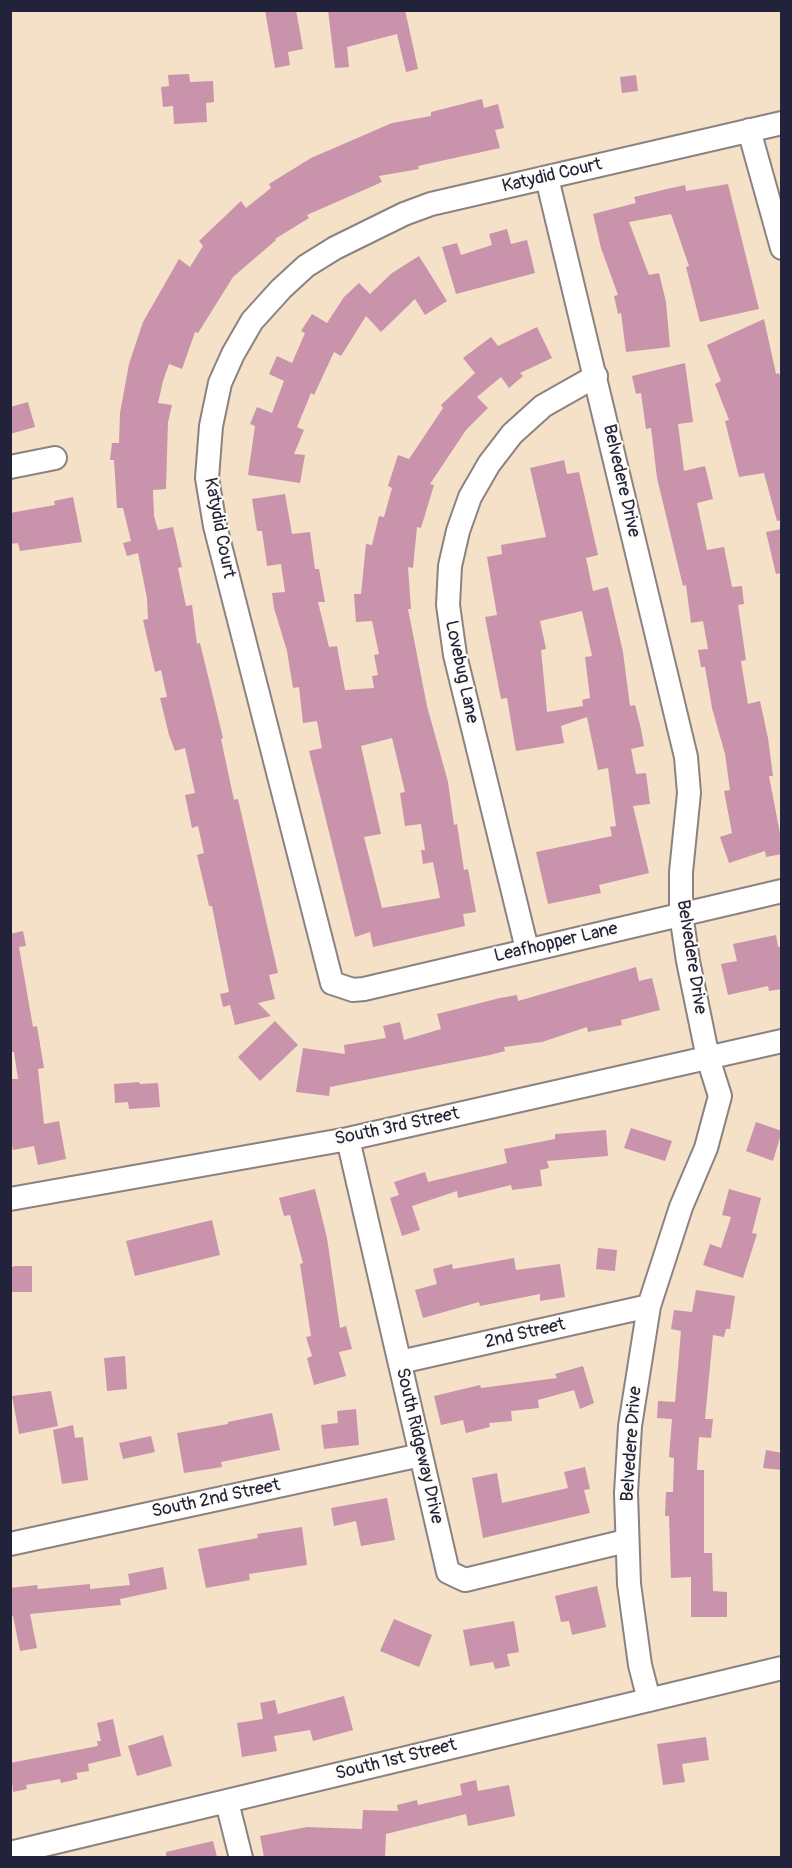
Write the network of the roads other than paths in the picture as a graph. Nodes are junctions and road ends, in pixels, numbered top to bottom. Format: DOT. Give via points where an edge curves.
graph roads {
  1 [pos="782,123"];
  2 [pos="749,130"];
  3 [pos="547,178"];
  4 [pos="782,249"];
  5 [pos="596,376"];
  6 [pos="56,458"];
  7 [pos="10,467"];
  8 [pos="782,891"];
  9 [pos="681,914"];
  10 [pos="527,949"];
  11 [pos="332,983"];
  12 [pos="782,1041"];
  13 [pos="708,1058"];
  14 [pos="348,1139"];
  15 [pos="10,1199"];
  16 [pos="649,1306"];
  17 [pos="400,1362"];
  18 [pos="421,1455"];
  19 [pos="626,1541"];
  20 [pos="10,1544"];
  21 [pos="782,1668"];
  22 [pos="649,1700"];
  23 [pos="227,1802"];
  24 [pos="10,1853"];
  25 [pos="241,1857"];
  1 -- 2 [label="street, Katydid Court"];
  2 -- 3 [label="street, Katydid Court"];
  2 -- 4 [label="street"];
  3 -- 5 [label="street, Belvedere Drive"];
  3 -- 11 [label="street, Katydid Court" via="431,204 335,248 306,266 252,321 220,383 211,426 207,478 215,526"];
  5 -- 9 [label="street, Belvedere Drive" via="686,757 689,793"];
  5 -- 10 [label="street, Lovebug Lane" via="543,406 512,434 470,497 450,566 448,605 455,655"];
  6 -- 7 [label="street"];
  8 -- 9 [label="street, Leafhopper Lane"];
  9 -- 10 [label="street, Leafhopper Lane"];
  9 -- 13 [label="street, Belvedere Drive"];
  10 -- 11 [label="street, Leafhopper Lane" via="364,989 353,990"];
  12 -- 13 [label="street, South 3rd Street"];
  13 -- 14 [label="street, South 3rd Street"];
  13 -- 16 [label="street, Belvedere Drive" via="720,1096 717,1113"];
  14 -- 15 [label="street, South 3rd Street"];
  14 -- 17 [label="street, South Ridgeway Drive"];
  16 -- 17 [label="street, 2nd Street"];
  16 -- 19 [label="street, Belvedere Drive" via="630,1426"];
  17 -- 18 [label="street, South Ridgeway Drive"];
  18 -- 19 [label="street, South Ridgeway Drive" via="446,1566 455,1578 465,1580"];
  18 -- 20 [label="street, South 2nd Street"];
  19 -- 22 [label="street, Belvedere Drive" via="632,1617"];
  21 -- 22 [label="street, South 1st Street"];
  22 -- 23 [label="street, South 1st Street"];
  23 -- 24 [label="street, South 1st Street"];
  23 -- 25 [label="street"];
}
